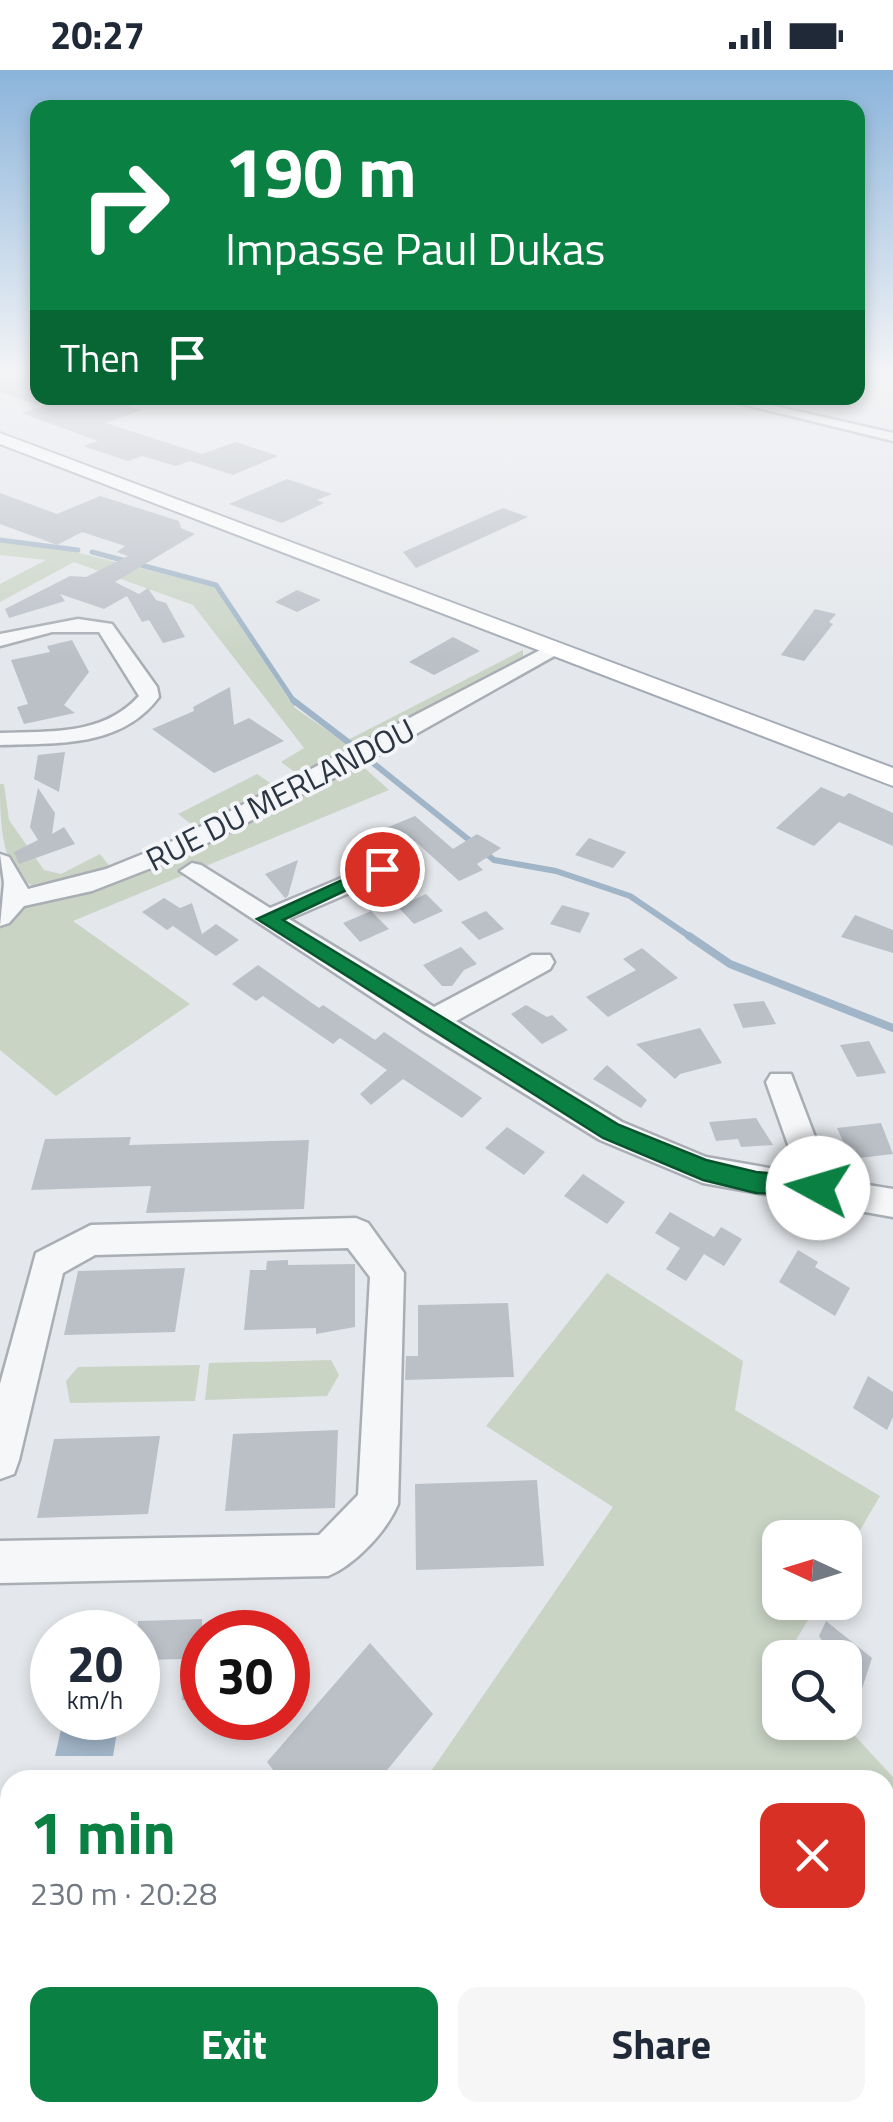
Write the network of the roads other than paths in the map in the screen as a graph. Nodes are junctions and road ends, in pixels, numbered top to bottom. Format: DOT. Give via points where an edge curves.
graph roads {
  1 [pos="83,470"];
  2 [pos="0,640"];
  3 [pos="555,650"];
  4 [pos="0,739"];
  5 [pos="893,778"];
  6 [pos="0,862"];
  7 [pos="382,869"];
  8 [pos="192,871"];
  9 [pos="8,908"];
  10 [pos="267,919"];
  11 [pos="541,962"];
  12 [pos="430,1022"];
  13 [pos="781,1082"];
  14 [pos="818,1188"];
  15 [pos="893,1203"];
  16 [pos="0,1460"];
  17 [pos="0,1562"];
  1 -- 3 [label="main road"];
  2 -- 4 [label="street" via="52,625 105,628 149,697 123,724 90,734"];
  3 -- 5 [label="main road"];
  3 -- 9 [label="street, RUE DU MERLANDOU" via="149,863"];
  6 -- 9 [label="street" via="16,882"];
  7 -- 10 [label="street"];
  8 -- 10 [label="street"];
  10 -- 12 [label="street"];
  11 -- 12 [label="street"];
  12 -- 14 [label="street" via="654,1151 756,1182"];
  13 -- 14 [label="street"];
  14 -- 15 [label="street"];
  16 -- 17 [label="street" via="48,1264 92,1240 356,1234 387,1273 378,1504 328,1555"];
}
